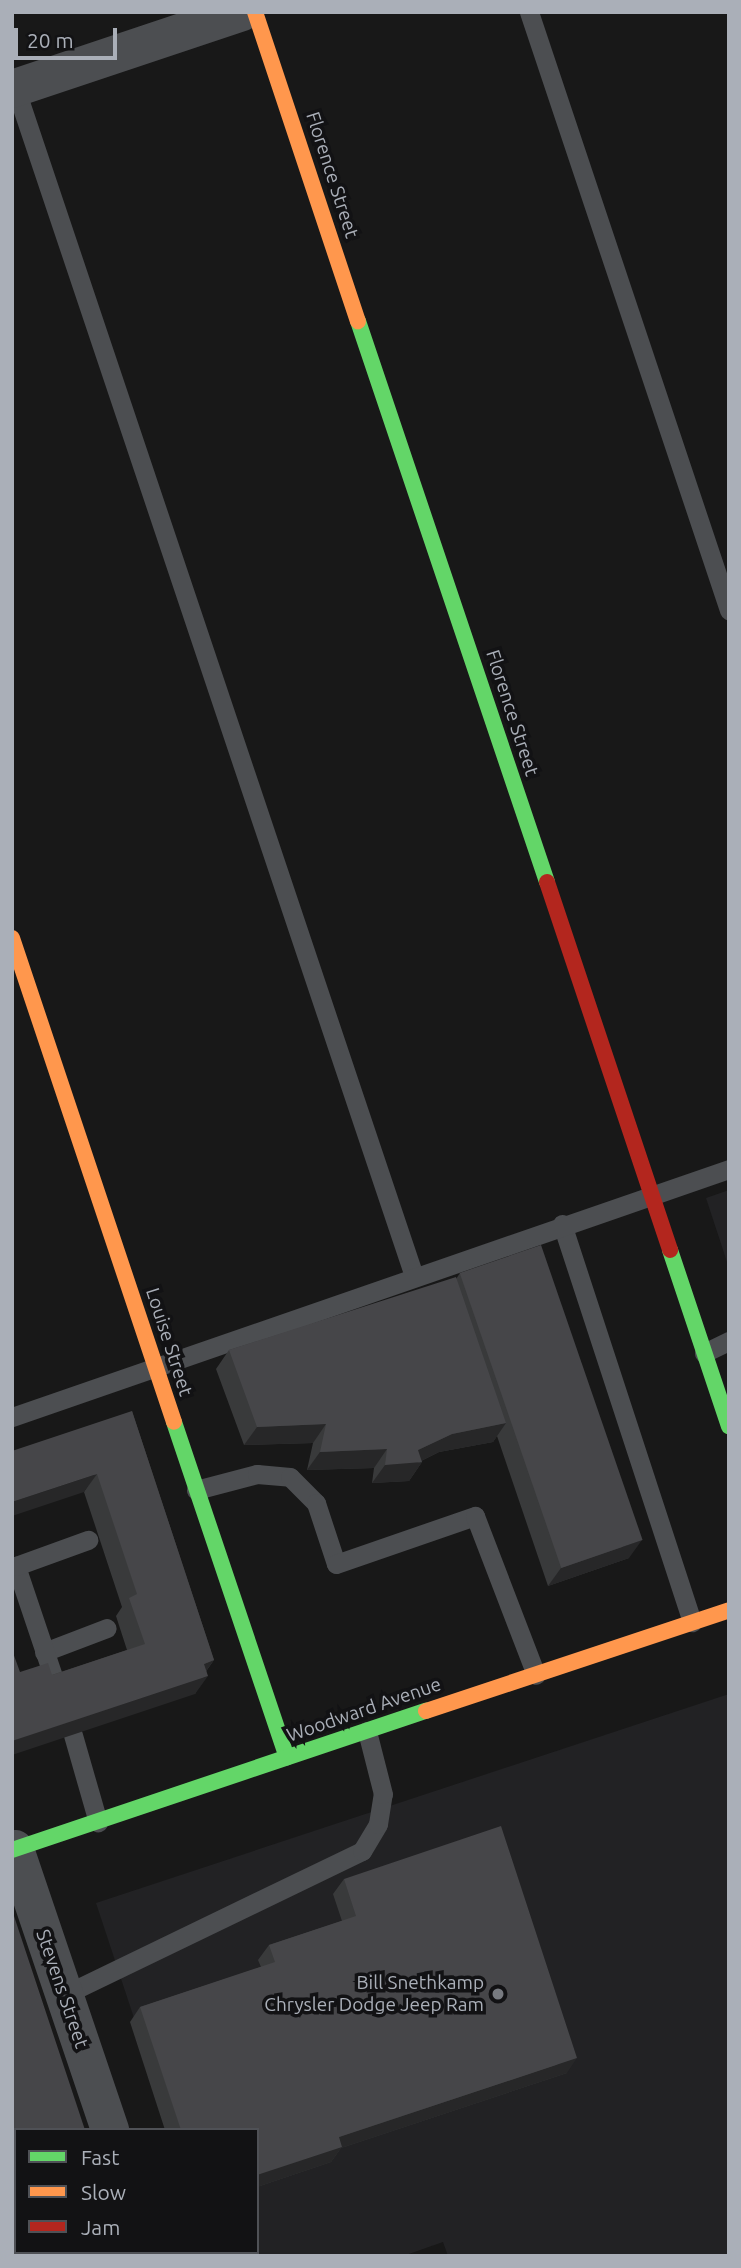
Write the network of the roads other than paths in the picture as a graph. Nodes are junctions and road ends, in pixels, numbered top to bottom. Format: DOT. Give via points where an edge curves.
graph roads {
  1 [pos="242,12"];
  2 [pos="256,12"];
  3 [pos="529,12"];
  4 [pos="13,86"];
  5 [pos="729,610"];
  6 [pos="12,938"];
  7 [pos="729,1169"];
  8 [pos="650,1194"];
  9 [pos="562,1224"];
  10 [pos="414,1276"];
  11 [pos="729,1341"];
  12 [pos="704,1353"];
  13 [pos="154,1365"];
  14 [pos="12,1417"];
  15 [pos="729,1426"];
  16 [pos="196,1490"];
  17 [pos="88,1540"];
  18 [pos="729,1610"];
  19 [pos="692,1622"];
  20 [pos="107,1628"];
  21 [pos="44,1652"];
  22 [pos="536,1675"];
  23 [pos="57,1688"];
  24 [pos="367,1731"];
  25 [pos="73,1735"];
  26 [pos="287,1758"];
  27 [pos="98,1822"];
  28 [pos="13,1849"];
  29 [pos="64,1994"];
  30 [pos="109,2128"];
  1 -- 4 [label="street"];
  2 -- 8 [label="street, Florence Street"];
  3 -- 5 [label="lane"];
  4 -- 10 [label="lane"];
  6 -- 13 [label="street, Louise Street"];
  7 -- 8 [label="lane"];
  8 -- 9 [label="lane"];
  8 -- 12 [label="street, Florence Street"];
  9 -- 10 [label="lane"];
  9 -- 19 [label="lane"];
  10 -- 13 [label="lane"];
  11 -- 12 [label="lane"];
  12 -- 15 [label="street, Florence Street"];
  13 -- 14 [label="lane"];
  13 -- 16 [label="street, Louise Street"];
  16 -- 22 [label="lane" via="257,1474 290,1477 316,1503 336,1564 475,1517"];
  16 -- 26 [label="street, Louise Street"];
  17 -- 21 [label="lane" via="16,1566"];
  18 -- 19 [label="street, Woodward Avenue"];
  19 -- 22 [label="street, Woodward Avenue"];
  20 -- 21 [label="lane"];
  21 -- 23 [label="lane"];
  22 -- 24 [label="street, Woodward Avenue"];
  24 -- 26 [label="street, Woodward Avenue"];
  24 -- 29 [label="lane" via="383,1794 377,1825 362,1852"];
  25 -- 27 [label="lane"];
  26 -- 27 [label="street, Woodward Avenue"];
  27 -- 28 [label="street, Woodward Avenue"];
  28 -- 29 [label="street, Stevens Street"];
  29 -- 30 [label="street, Stevens Street"];
}
